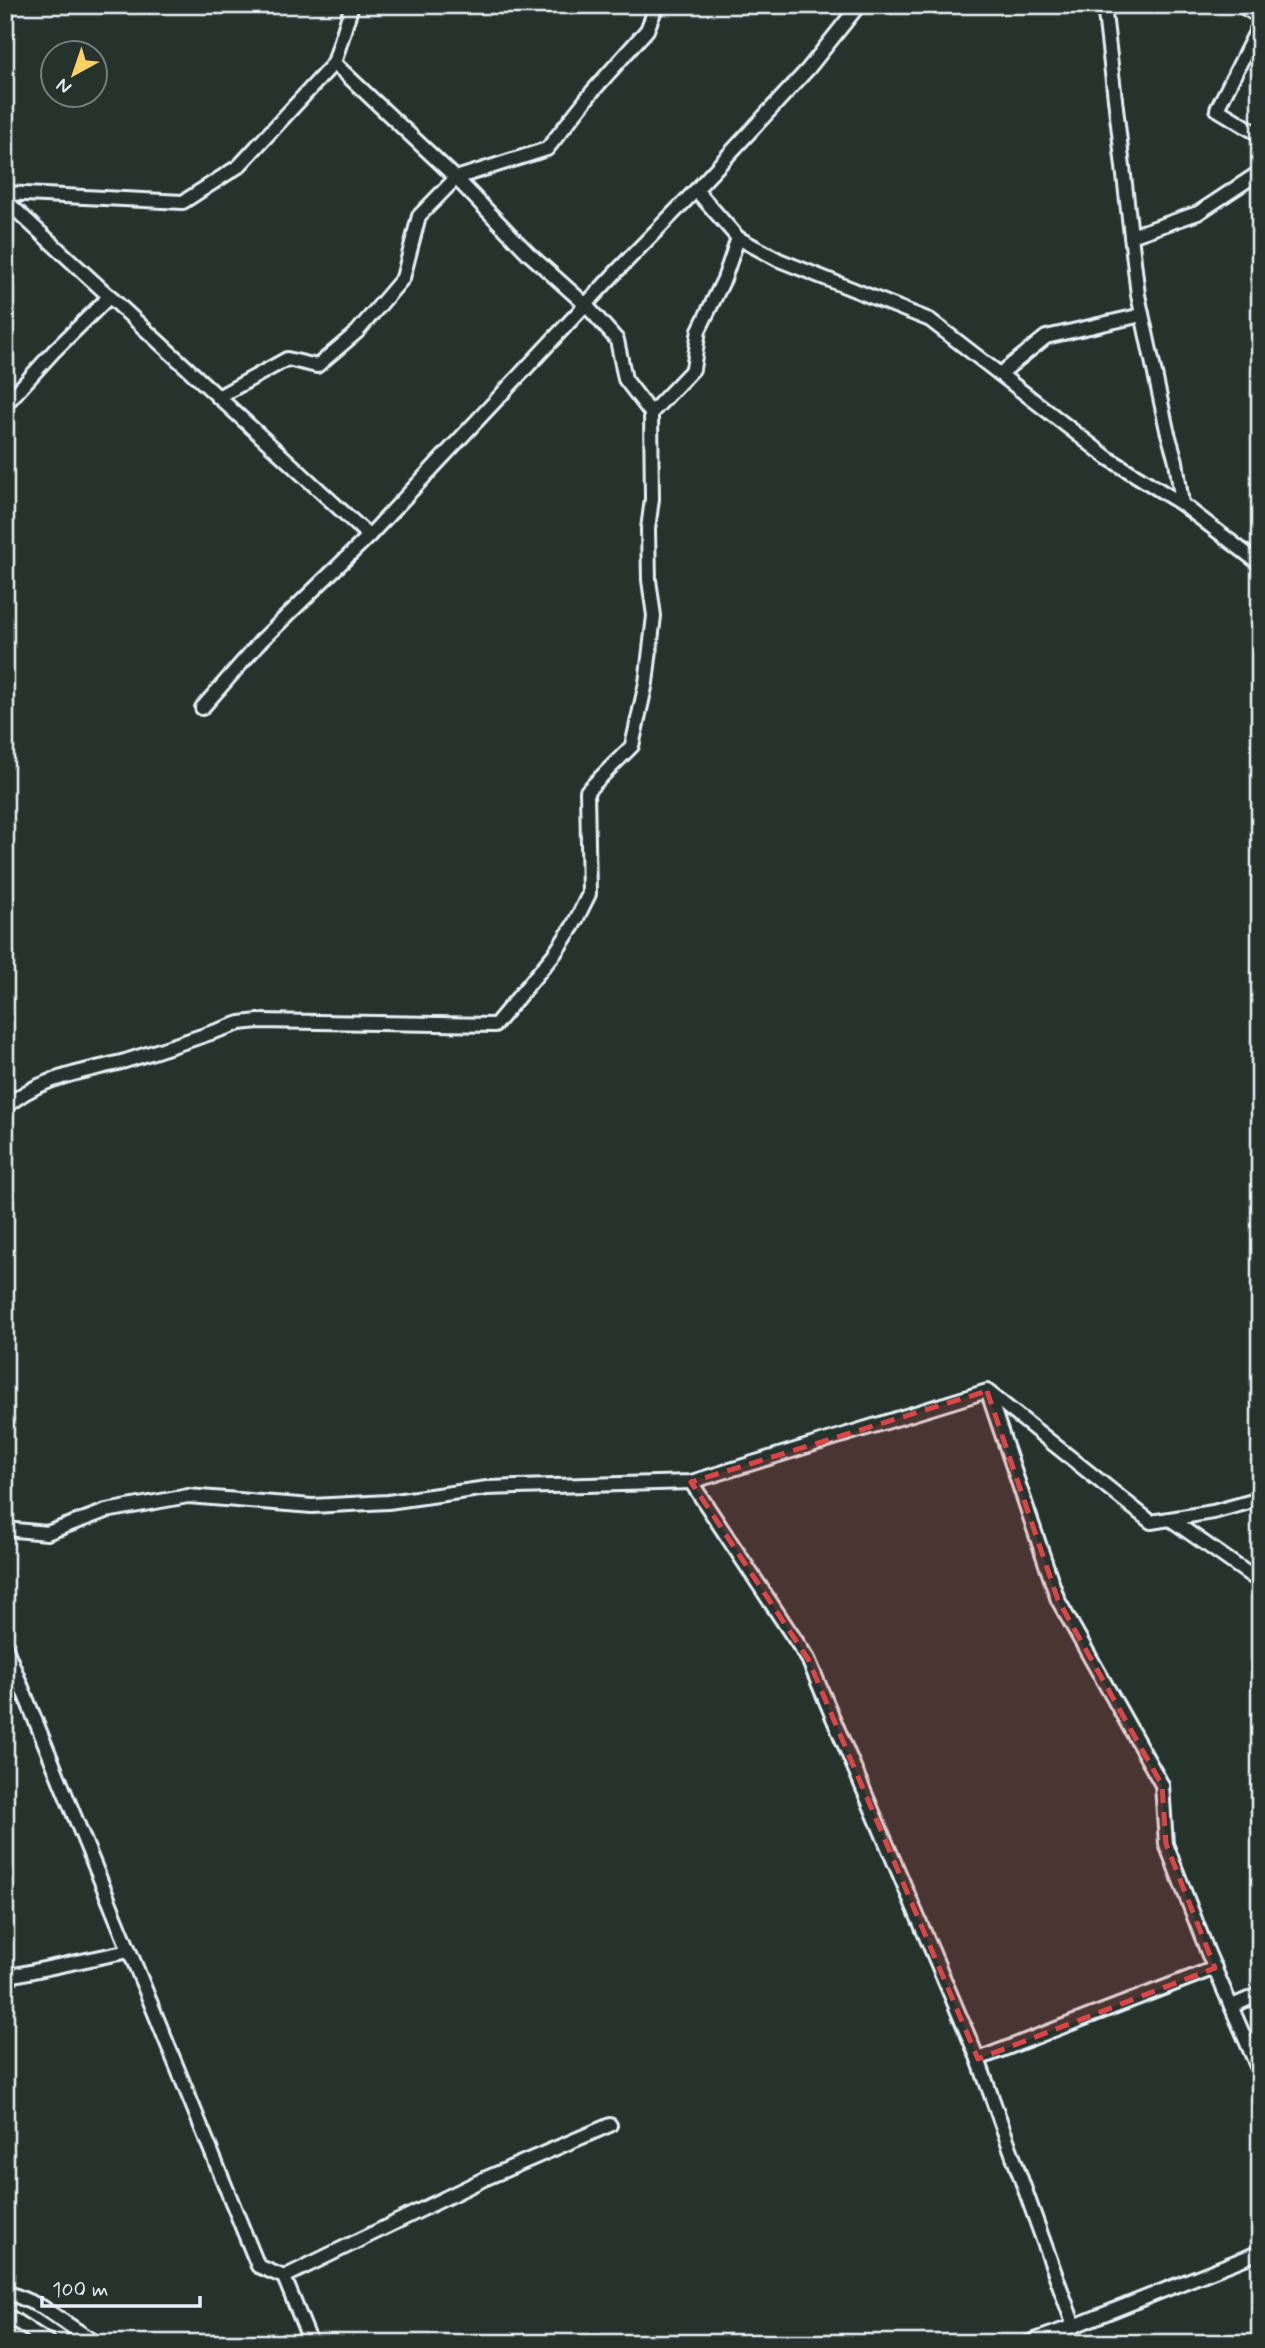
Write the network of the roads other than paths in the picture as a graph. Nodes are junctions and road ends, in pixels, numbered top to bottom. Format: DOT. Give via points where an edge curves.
graph roads {
  1 [pos="352,5"];
  2 [pos="657,5"];
  3 [pos="859,5"];
  4 [pos="1104,5"];
  5 [pos="1243,5"];
  6 [pos="1260,15"];
  7 [pos="1260,24"];
  8 [pos="334,63"];
  9 [pos="1260,135"];
  10 [pos="1260,172"];
  11 [pos="456,178"];
  12 [pos="696,190"];
  13 [pos="5,193"];
  14 [pos="5,200"];
  15 [pos="1131,236"];
  16 [pos="738,238"];
  17 [pos="110,296"];
  18 [pos="586,304"];
  19 [pos="1142,315"];
  20 [pos="1000,374"];
  21 [pos="218,397"];
  22 [pos="5,405"];
  23 [pos="651,413"];
  24 [pos="1182,504"];
  25 [pos="369,536"];
  26 [pos="1260,564"];
  27 [pos="202,708"];
  28 [pos="5,1108"];
  29 [pos="987,1391"];
  30 [pos="691,1482"];
  31 [pos="1260,1499"];
  32 [pos="1170,1519"];
  33 [pos="5,1529"];
  34 [pos="1260,1582"];
  35 [pos="5,1646"];
  36 [pos="129,1951"];
  37 [pos="1214,1968"];
  38 [pos="5,1977"];
  39 [pos="1260,1994"];
  40 [pos="1232,2006"];
  41 [pos="978,2059"];
  42 [pos="1260,2073"];
  43 [pos="610,2125"];
  44 [pos="1260,2252"];
  45 [pos="284,2277"];
  46 [pos="5,2291"];
  47 [pos="5,2314"];
  48 [pos="1073,2326"];
  49 [pos="50,2343"];
  50 [pos="96,2343"];
  51 [pos="311,2343"];
  52 [pos="1027,2343"];
  1 -- 8 [label="street"];
  2 -- 11 [label="street" via="648,30 547,149"];
  3 -- 12 [label="street" via="808,69"];
  4 -- 15 [label="street"];
  5 -- 6 [label="main road"];
  7 -- 9 [label="street" via="1217,109"];
  8 -- 11 [label="street"];
  8 -- 13 [label="street" via="239,166 183,202"];
  10 -- 15 [label="street" via="1198,213"];
  11 -- 18 [label="street" via="528,253"];
  11 -- 21 [label="street" via="419,216 403,278 357,332 317,366 287,359"];
  12 -- 16 [label="street"];
  12 -- 18 [label="street"];
  14 -- 17 [label="street"];
  15 -- 19 [label="street"];
  16 -- 20 [label="street" via="779,260 930,320"];
  16 -- 23 [label="street" via="699,330 693,369"];
  17 -- 21 [label="street"];
  17 -- 22 [label="street"];
  18 -- 23 [label="street" via="617,340 625,379"];
  18 -- 25 [label="street"];
  19 -- 20 [label="street" via="1046,337"];
  19 -- 24 [label="street"];
  20 -- 24 [label="street" via="1108,458"];
  21 -- 25 [label="street"];
  23 -- 28 [label="street" via="648,529 654,616 632,746 587,792 589,894 555,953 495,1025 240,1023 49,1081 19,1095"];
  24 -- 26 [label="street"];
  25 -- 27 [label="street" via="261,641"];
  29 -- 30 [label="street"];
  29 -- 32 [label="street" via="1151,1522"];
  29 -- 37 [label="street" via="1058,1600 1162,1786 1166,1844"];
  30 -- 33 [label="street" via="486,1488 388,1502 312,1506 188,1496 106,1511 47,1533"];
  30 -- 41 [label="street" via="808,1659"];
  31 -- 32 [label="street"];
  32 -- 34 [label="street"];
  35 -- 36 [label="street"];
  36 -- 38 [label="street"];
  36 -- 45 [label="street" via="258,2266"];
  37 -- 40 [label="street"];
  37 -- 41 [label="street"];
  39 -- 40 [label="street"];
  40 -- 42 [label="street"];
  41 -- 48 [label="street"];
  43 -- 45 [label="street" via="484,2179"];
  44 -- 48 [label="street"];
  45 -- 51 [label="street"];
  46 -- 50 [label="street" via="42,2306"];
  47 -- 49 [label="street"];
  48 -- 52 [label="street"];
}
